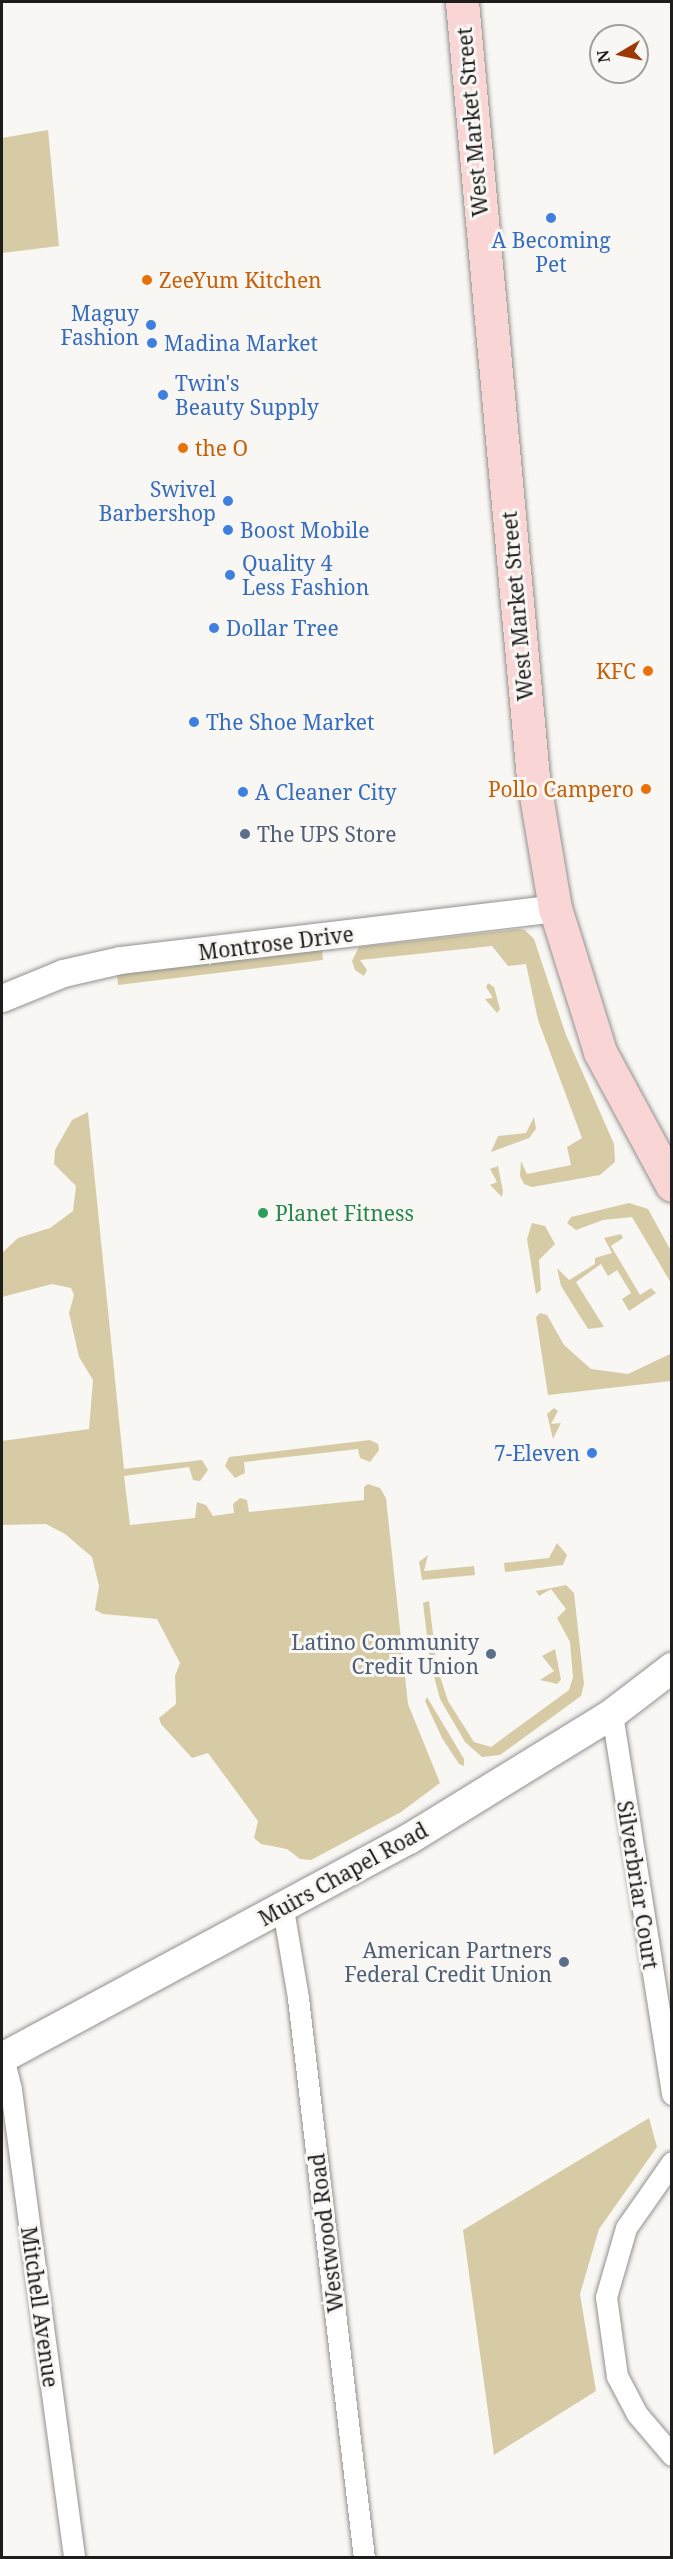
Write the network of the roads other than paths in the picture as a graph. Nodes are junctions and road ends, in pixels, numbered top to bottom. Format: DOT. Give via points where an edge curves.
graph roads {
  1 [pos="462,2"];
  2 [pos="555,908"];
  3 [pos="2,998"];
  4 [pos="672,1185"];
  5 [pos="672,1668"];
  6 [pos="612,1714"];
  7 [pos="283,1909"];
  8 [pos="2,2057"];
  9 [pos="671,2092"];
  10 [pos="672,2162"];
  11 [pos="672,2455"];
  12 [pos="74,2558"];
  13 [pos="364,2558"];
  1 -- 2 [label="main road, West Market Street" via="533,778"];
  2 -- 3 [label="street, Montrose Drive" via="120,960 63,973"];
  2 -- 4 [label="main road, West Market Street" via="600,1052"];
  5 -- 6 [label="main road, Muirs Chapel Road"];
  6 -- 7 [label="main road, Muirs Chapel Road" via="409,1839"];
  6 -- 9 [label="street, Silverbriar Court"];
  7 -- 8 [label="main road, Muirs Chapel Road"];
  7 -- 13 [label="street, Westwood Road" via="298,1998"];
  8 -- 12 [label="street, Mitchell Avenue" via="11,2090"];
  10 -- 11 [label="street" via="626,2228 606,2297 617,2376 637,2414"];
}
